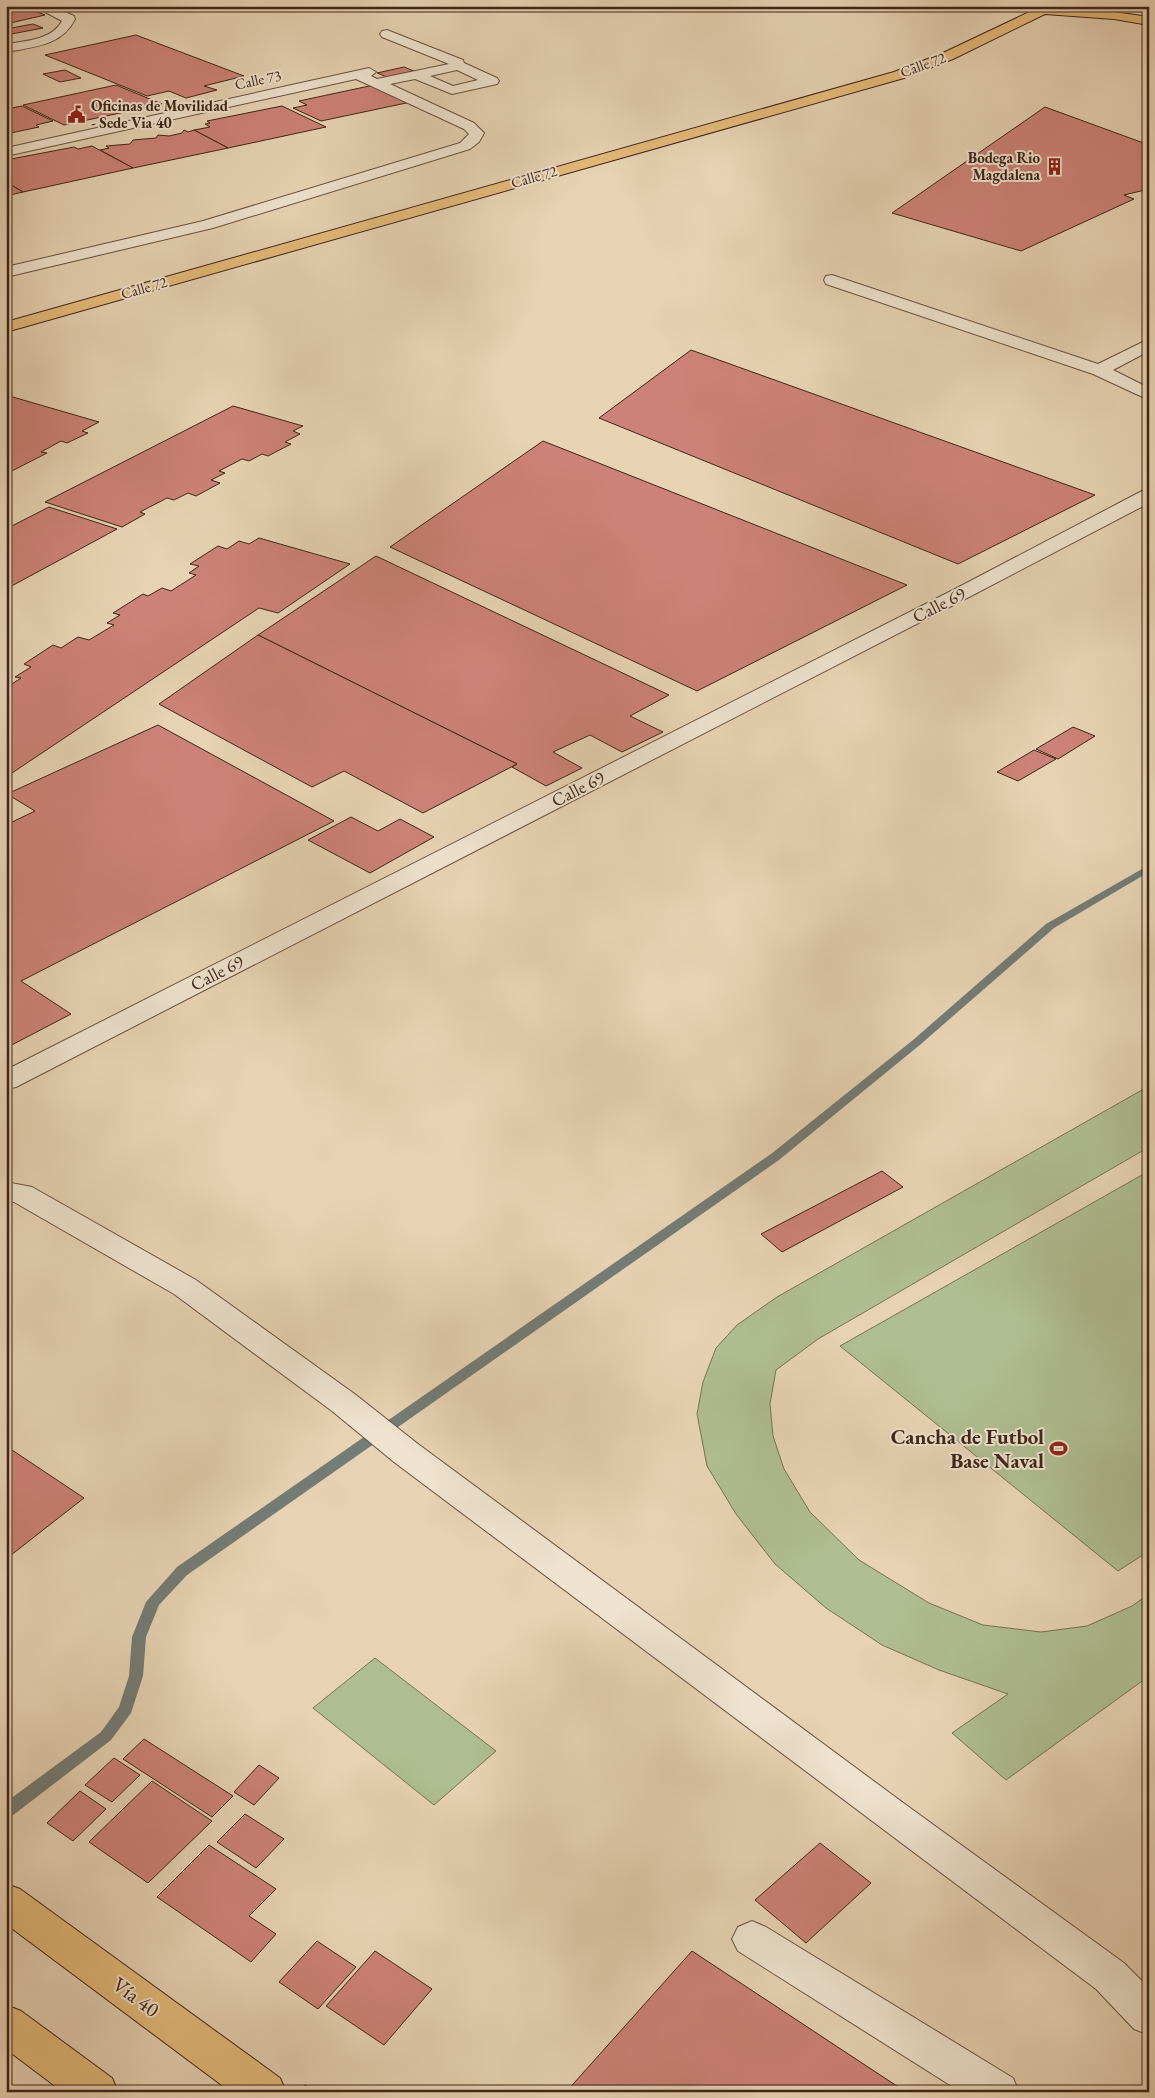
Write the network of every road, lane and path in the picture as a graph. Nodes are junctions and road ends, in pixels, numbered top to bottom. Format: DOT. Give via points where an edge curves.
graph roads {
  1 [pos="40,6"];
  2 [pos="1020,6"];
  3 [pos="1031,6"];
  4 [pos="1108,6"];
  5 [pos="1060,8"];
  6 [pos="1149,13"];
  7 [pos="1149,21"];
  8 [pos="387,34"];
  9 [pos="6,48"];
  10 [pos="457,65"];
  11 [pos="438,70"];
  12 [pos="416,75"];
  13 [pos="368,77"];
  14 [pos="473,86"];
  15 [pos="6,152"];
  16 [pos="6,272"];
  17 [pos="832,280"];
  18 [pos="6,316"];
  19 [pos="6,327"];
  20 [pos="1149,344"];
  21 [pos="1099,370"];
  22 [pos="1149,395"];
  23 [pos="1149,495"];
  24 [pos="6,1081"];
  25 [pos="6,1191"];
  26 [pos="6,1901"];
  27 [pos="752,1939"];
  28 [pos="1149,2016"];
  29 [pos="6,2024"];
  30 [pos="97,2092"];
  31 [pos="265,2092"];
  32 [pos="998,2092"];
  1 -- 9 [label="street" via="69,19 66,28 50,39"];
  2 -- 18 [label="main road, Calle 72" via="1002,20 956,42 852,79"];
  3 -- 5 [label="main road"];
  4 -- 6 [label="main road"];
  5 -- 7 [label="main road"];
  5 -- 19 [label="main road, Calle 72" via="1041,11 948,56 899,75"];
  8 -- 10 [label="street" via="446,57"];
  10 -- 11 [label="street, Calle 73"];
  10 -- 14 [label="street" via="492,80"];
  11 -- 12 [label="street, Calle 73"];
  11 -- 14 [label="street"];
  12 -- 13 [label="street, Calle 73"];
  12 -- 14 [label="street" via="450,89"];
  13 -- 15 [label="street, Calle 73"];
  13 -- 16 [label="street" via="469,126 477,133 474,139 465,146 207,225"];
  17 -- 21 [label="street"];
  20 -- 21 [label="street"];
  21 -- 22 [label="street"];
  23 -- 24 [label="street, Calle 69"];
  25 -- 28 [label="street" via="22,1194 185,1287 1110,1976"];
  26 -- 31 [label="main road, Vía 40"];
  27 -- 32 [label="street"];
  29 -- 30 [label="main road"];
}
